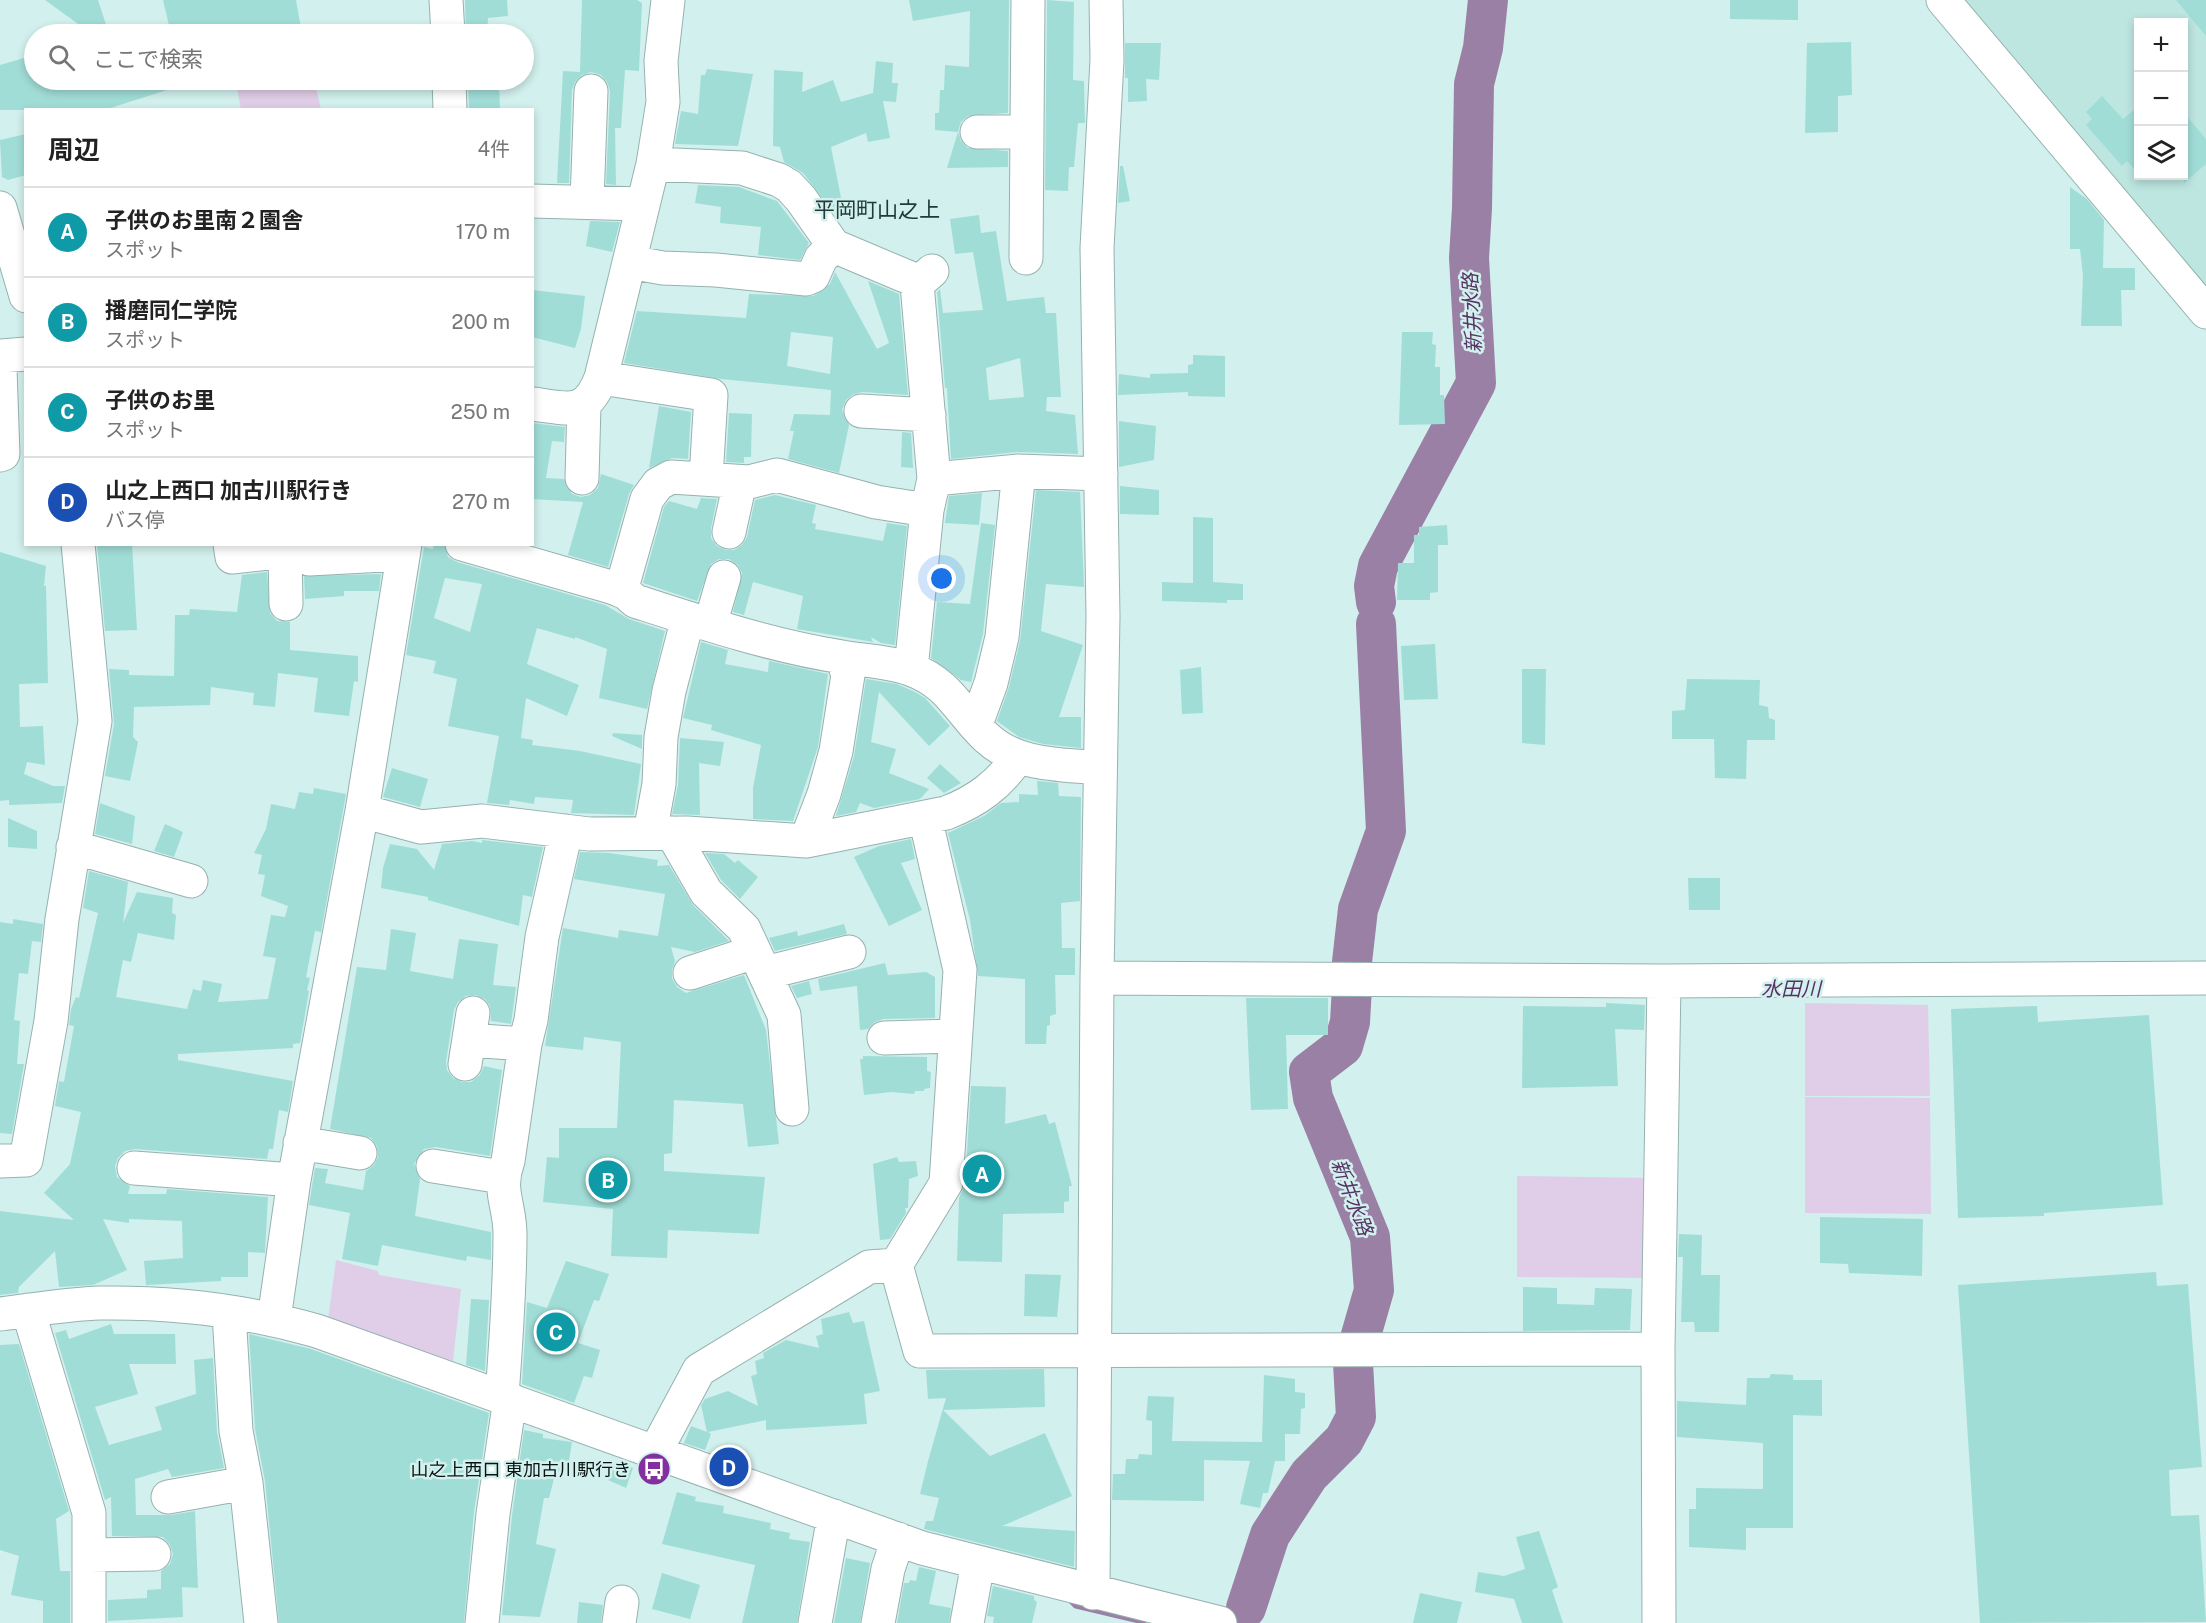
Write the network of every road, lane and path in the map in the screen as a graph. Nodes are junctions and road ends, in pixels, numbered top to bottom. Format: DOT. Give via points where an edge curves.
graph roads {
  1 [pos="446,0"];
  2 [pos="668,0"];
  3 [pos="1028,0"];
  4 [pos="1106,0"];
  5 [pos="1943,0"];
  6 [pos="447,24"];
  7 [pos="449,90"];
  8 [pos="591,90"];
  9 [pos="450,108"];
  10 [pos="977,132"];
  11 [pos="1027,132"];
  12 [pos="653,164"];
  13 [pos="534,201"];
  14 [pos="586,201"];
  15 [pos="642,204"];
  16 [pos="0,208"];
  17 [pos="834,246"];
  18 [pos="1026,258"];
  19 [pos="629,262"];
  20 [pos="24,289"];
  21 [pos="2206,312"];
  22 [pos="24,354"];
  23 [pos="0,356"];
  24 [pos="0,368"];
  25 [pos="592,391"];
  26 [pos="534,404"];
  27 [pos="861,411"];
  28 [pos="929,416"];
  29 [pos="0,455"];
  30 [pos="1019,471"];
  31 [pos="1101,474"];
  32 [pos="582,478"];
  33 [pos="706,478"];
  34 [pos="934,479"];
  35 [pos="740,482"];
  36 [pos="927,510"];
  37 [pos="729,532"];
  38 [pos="78,546"];
  39 [pos="230,546"];
  40 [pos="469,546"];
  41 [pos="404,549"];
  42 [pos="285,552"];
  43 [pos="724,577"];
  44 [pos="621,591"];
  45 [pos="286,604"];
  46 [pos="699,622"];
  47 [pos="842,657"];
  48 [pos="911,669"];
  49 [pos="976,724"];
  50 [pos="1018,757"];
  51 [pos="1099,768"];
  52 [pos="362,811"];
  53 [pos="925,817"];
  54 [pos="566,831"];
  55 [pos="661,833"];
  56 [pos="806,841"];
  57 [pos="73,847"];
  58 [pos="191,881"];
  59 [pos="849,952"];
  60 [pos="759,962"];
  61 [pos="690,973"];
  62 [pos="1097,978"];
  63 [pos="2206,978"];
  64 [pos="1664,981"];
  65 [pos="955,1036"];
  66 [pos="884,1038"];
  67 [pos="469,1039"];
  68 [pos="525,1044"];
  69 [pos="792,1109"];
  70 [pos="300,1143"];
  71 [pos="361,1154"];
  72 [pos="0,1161"];
  73 [pos="433,1166"];
  74 [pos="134,1168"];
  75 [pos="501,1177"];
  76 [pos="294,1180"];
  77 [pos="896,1265"];
  78 [pos="14,1312"];
  79 [pos="229,1313"];
  80 [pos="274,1319"];
  81 [pos="1658,1349"];
  82 [pos="1096,1350"];
  83 [pos="506,1398"];
  84 [pos="655,1452"];
  85 [pos="246,1483"];
  86 [pos="168,1497"];
  87 [pos="834,1516"];
  88 [pos="898,1539"];
  89 [pos="154,1554"];
  90 [pos="89,1556"];
  91 [pos="978,1563"];
  92 [pos="1093,1593"];
  93 [pos="1163,1616"];
  94 [pos="89,1623"];
  95 [pos="261,1623"];
  96 [pos="482,1623"];
  97 [pos="815,1623"];
  98 [pos="878,1623"];
  99 [pos="966,1623"];
  100 [pos="1220,1623"];
  101 [pos="1659,1623"];
  1 -- 6 [label="street"];
  2 -- 12 [label="street" via="661,61 663,102"];
  3 -- 11 [label="street"];
  4 -- 31 [label="street" via="1107,60 1096,248"];
  5 -- 21 [label="street"];
  7 -- 9 [label="street"];
  8 -- 14 [label="street"];
  10 -- 11 [label="street"];
  11 -- 18 [label="street"];
  12 -- 15 [label="street"];
  12 -- 17 [label="street" via="742,168 779,180 795,193"];
  13 -- 14 [label="street"];
  14 -- 15 [label="street"];
  15 -- 19 [label="street"];
  16 -- 20 [label="street"];
  17 -- 19 [label="street" via="821,258 813,276 806,279"];
  17 -- 28 [label="street" via="910,278 925,278"];
  19 -- 25 [label="street"];
  22 -- 23 [label="street"];
  24 -- 29 [label="street"];
  25 -- 26 [label="street" via="565,408"];
  25 -- 32 [label="street"];
  25 -- 33 [label="street" via="711,395"];
  27 -- 28 [label="street"];
  28 -- 34 [label="street"];
  30 -- 31 [label="street"];
  30 -- 34 [label="street"];
  30 -- 49 [label="street" via="1002,637"];
  31 -- 51 [label="street"];
  33 -- 35 [label="street"];
  33 -- 44 [label="street" via="671,477 652,491"];
  34 -- 36 [label="street"];
  35 -- 36 [label="street" via="777,475 876,502"];
  35 -- 37 [label="street"];
  36 -- 48 [label="street"];
  38 -- 57 [label="street" via="95,721"];
  39 -- 42 [label="street" via="232,557"];
  40 -- 44 [label="street"];
  41 -- 42 [label="street" via="309,559 296,550"];
  41 -- 52 [label="street"];
  42 -- 45 [label="street"];
  43 -- 46 [label="street"];
  44 -- 46 [label="street" via="635,601"];
  46 -- 47 [label="street"];
  46 -- 55 [label="street" via="669,691 661,737"];
  47 -- 48 [label="street" via="877,660"];
  47 -- 56 [label="street" via="848,675 836,751"];
  48 -- 49 [label="street" via="950,692"];
  49 -- 50 [label="street" via="987,738"];
  50 -- 51 [label="street"];
  50 -- 53 [label="street" via="997,785 980,798 946,813"];
  51 -- 62 [label="street"];
  52 -- 54 [label="street" via="421,827 482,821"];
  52 -- 70 [label="street"];
  53 -- 56 [label="street"];
  53 -- 65 [label="street" via="960,970"];
  54 -- 55 [label="street"];
  54 -- 68 [label="street" via="542,938"];
  55 -- 56 [label="street"];
  55 -- 60 [label="street" via="706,892 744,929"];
  57 -- 58 [label="street"];
  57 -- 72 [label="street" via="51,1021 26,1160"];
  59 -- 60 [label="street"];
  60 -- 61 [label="street"];
  60 -- 69 [label="street" via="784,1015"];
  62 -- 64 [label="street"];
  62 -- 82 [label="street"];
  63 -- 64 [label="street"];
  64 -- 81 [label="street"];
  65 -- 66 [label="street"];
  65 -- 77 [label="street" via="946,1183"];
  67 -- 68 [label="street"];
  68 -- 75 [label="street" via="508,1161"];
  70 -- 71 [label="street"];
  70 -- 76 [label="street"];
  73 -- 75 [label="street"];
  74 -- 76 [label="street"];
  75 -- 83 [label="street" via="510,1231"];
  76 -- 80 [label="street"];
  77 -- 82 [label="street" via="920,1351"];
  77 -- 84 [label="street" via="868,1267 699,1370"];
  78 -- 79 [label="street" via="99,1303"];
  78 -- 90 [label="street" via="88,1513"];
  79 -- 80 [label="street"];
  79 -- 85 [label="street" via="236,1431"];
  80 -- 83 [label="street"];
  81 -- 82 [label="street"];
  81 -- 101 [label="street"];
  82 -- 92 [label="street"];
  83 -- 84 [label="street"];
  83 -- 96 [label="street"];
  84 -- 87 [label="street"];
  85 -- 86 [label="street"];
  85 -- 95 [label="street"];
  87 -- 88 [label="street"];
  87 -- 97 [label="street"];
  88 -- 91 [label="street"];
  88 -- 98 [label="street"];
  89 -- 90 [label="street"];
  90 -- 94 [label="street"];
  91 -- 92 [label="street"];
  91 -- 99 [label="street"];
  92 -- 93 [label="street"];
  93 -- 100 [label="street"];
}
